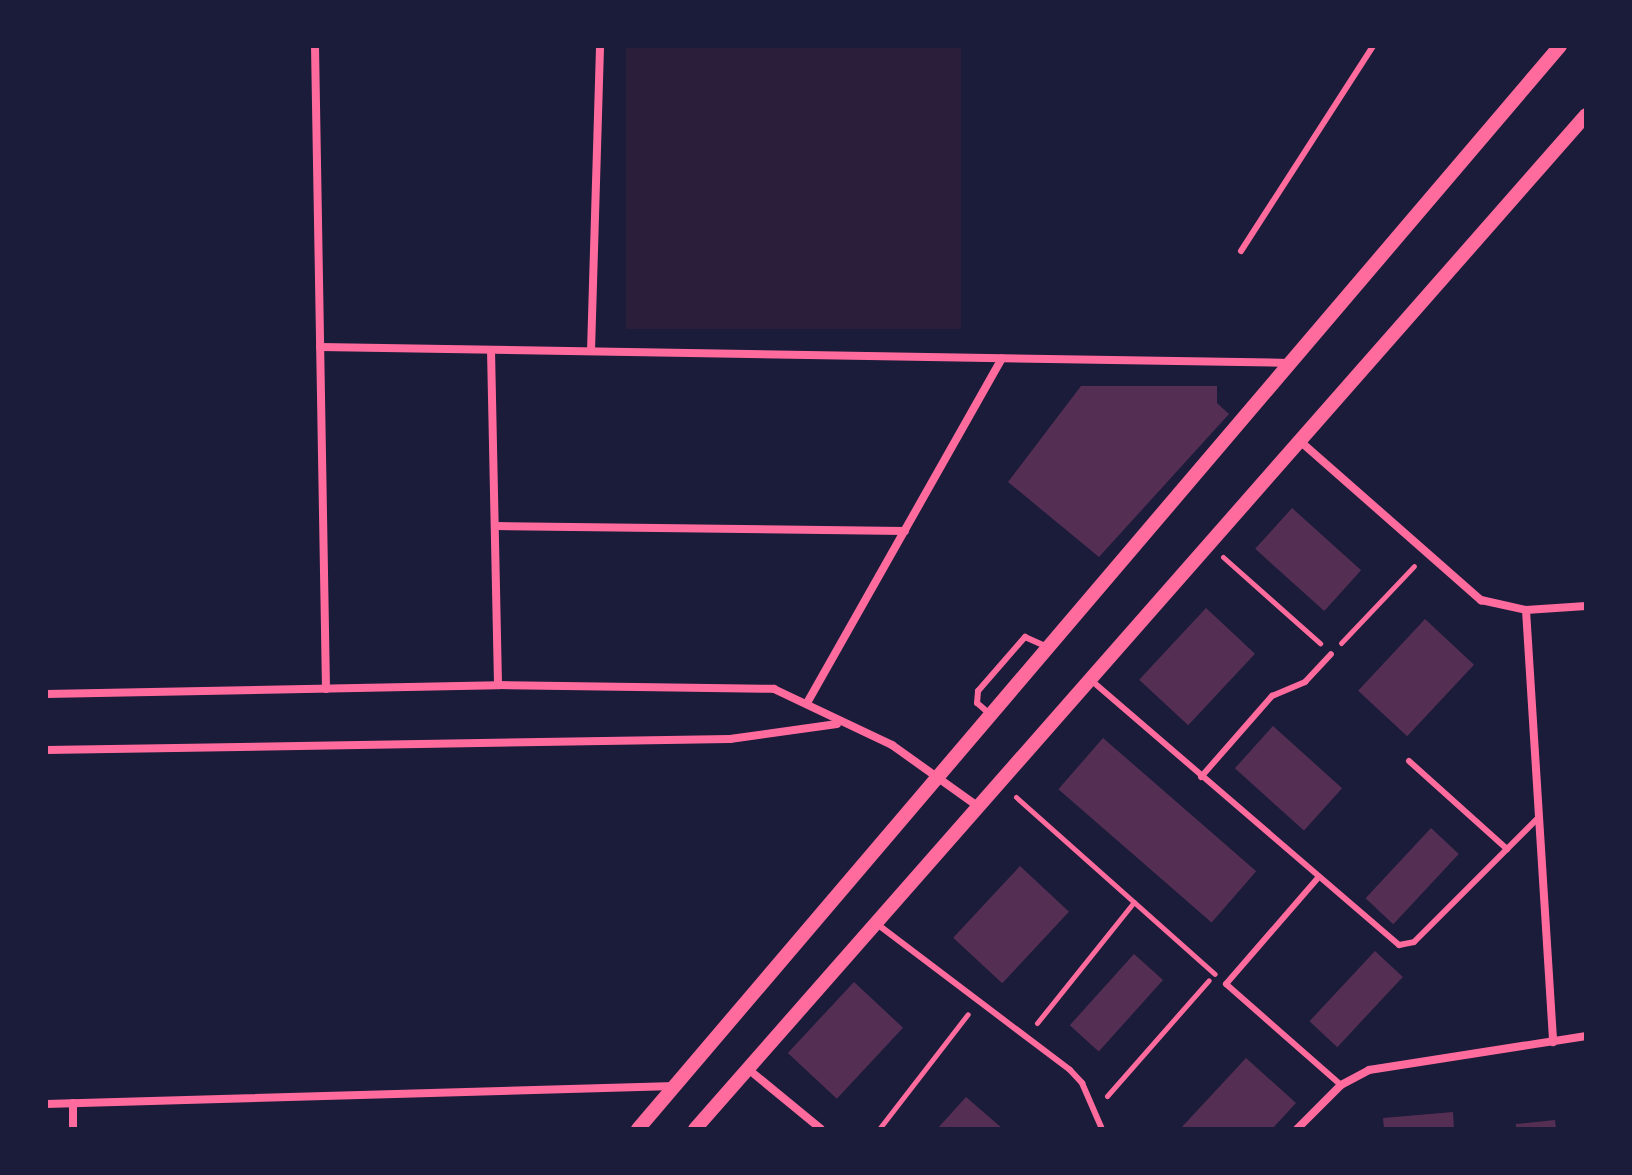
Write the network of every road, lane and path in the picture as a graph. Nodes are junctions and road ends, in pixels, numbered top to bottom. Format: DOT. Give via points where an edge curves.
graph roads {
  1 [pos="315,46"];
  2 [pos="600,46"];
  3 [pos="1373,46"];
  4 [pos="1560,46"];
  5 [pos="1586,115"];
  6 [pos="1241,251"];
  7 [pos="320,347"];
  8 [pos="491,350"];
  9 [pos="591,351"];
  10 [pos="1002,358"];
  11 [pos="1295,363"];
  12 [pos="1301,442"];
  13 [pos="495,526"];
  14 [pos="905,531"];
  15 [pos="1210,546"];
  16 [pos="1426,553"];
  17 [pos="1586,606"];
  18 [pos="1526,610"];
  19 [pos="1050,649"];
  20 [pos="1331,654"];
  21 [pos="1092,681"];
  22 [pos="498,685"];
  23 [pos="326,689"];
  24 [pos="46,694"];
  25 [pos="807,703"];
  26 [pos="992,716"];
  27 [pos="838,724"];
  28 [pos="46,750"];
  29 [pos="1409,761"];
  30 [pos="942,776"];
  31 [pos="1201,777"];
  32 [pos="1000,783"];
  33 [pos="979,807"];
  34 [pos="1539,817"];
  35 [pos="1507,849"];
  36 [pos="1317,879"];
  37 [pos="1134,902"];
  38 [pos="877,924"];
  39 [pos="1215,973"];
  40 [pos="1226,984"];
  41 [pos="978,1001"];
  42 [pos="1586,1036"];
  43 [pos="1026,1037"];
  44 [pos="1553,1042"];
  45 [pos="748,1069"];
  46 [pos="1341,1085"];
  47 [pos="676,1086"];
  48 [pos="73,1103"];
  49 [pos="46,1104"];
  50 [pos="1095,1110"];
  51 [pos="73,1129"];
  52 [pos="638,1129"];
  53 [pos="695,1129"];
  54 [pos="821,1129"];
  55 [pos="879,1129"];
  56 [pos="1102,1129"];
  57 [pos="1297,1129"];
  1 -- 7 [label="street"];
  2 -- 9 [label="street"];
  3 -- 6 [label="lane"];
  4 -- 11 [label="street"];
  5 -- 12 [label="street"];
  7 -- 8 [label="street"];
  7 -- 23 [label="street"];
  8 -- 9 [label="street"];
  8 -- 13 [label="street"];
  9 -- 10 [label="street"];
  10 -- 11 [label="street"];
  10 -- 14 [label="street"];
  11 -- 19 [label="street"];
  12 -- 15 [label="street"];
  12 -- 16 [label="street"];
  13 -- 14 [label="street"];
  13 -- 22 [label="street"];
  14 -- 25 [label="street"];
  15 -- 20 [label="path"];
  15 -- 21 [label="street"];
  16 -- 18 [label="street" via="1481,600"];
  16 -- 20 [label="path"];
  17 -- 18 [label="street"];
  18 -- 34 [label="street"];
  19 -- 26 [label="street"];
  19 -- 26 [label="lane" via="1025,637 978,691 977,703"];
  20 -- 31 [label="lane" via="1305,682 1272,696"];
  21 -- 31 [label="lane"];
  21 -- 32 [label="street"];
  22 -- 23 [label="street"];
  22 -- 25 [label="street" via="735,684 774,689"];
  23 -- 24 [label="street"];
  25 -- 27 [label="street"];
  26 -- 30 [label="street"];
  27 -- 28 [label="street" via="730,739"];
  27 -- 30 [label="street" via="892,745"];
  29 -- 35 [label="lane"];
  30 -- 33 [label="street"];
  30 -- 47 [label="street"];
  31 -- 36 [label="lane"];
  32 -- 33 [label="street"];
  32 -- 37 [label="path"];
  33 -- 38 [label="street"];
  34 -- 35 [label="lane"];
  34 -- 44 [label="street"];
  35 -- 36 [label="lane" via="1408,945 1392,942"];
  36 -- 40 [label="lane"];
  37 -- 39 [label="path"];
  37 -- 43 [label="path"];
  38 -- 41 [label="lane"];
  38 -- 45 [label="street"];
  39 -- 40 [label="path"];
  39 -- 50 [label="path"];
  40 -- 46 [label="lane"];
  41 -- 43 [label="lane"];
  41 -- 55 [label="path"];
  42 -- 44 [label="street"];
  43 -- 50 [label="lane" via="1082,1083"];
  44 -- 46 [label="street" via="1399,1063"];
  45 -- 53 [label="street"];
  45 -- 54 [label="street"];
  46 -- 57 [label="street"];
  47 -- 48 [label="street"];
  47 -- 52 [label="street"];
  48 -- 49 [label="street"];
  48 -- 51 [label="street"];
  50 -- 56 [label="lane"];
}
